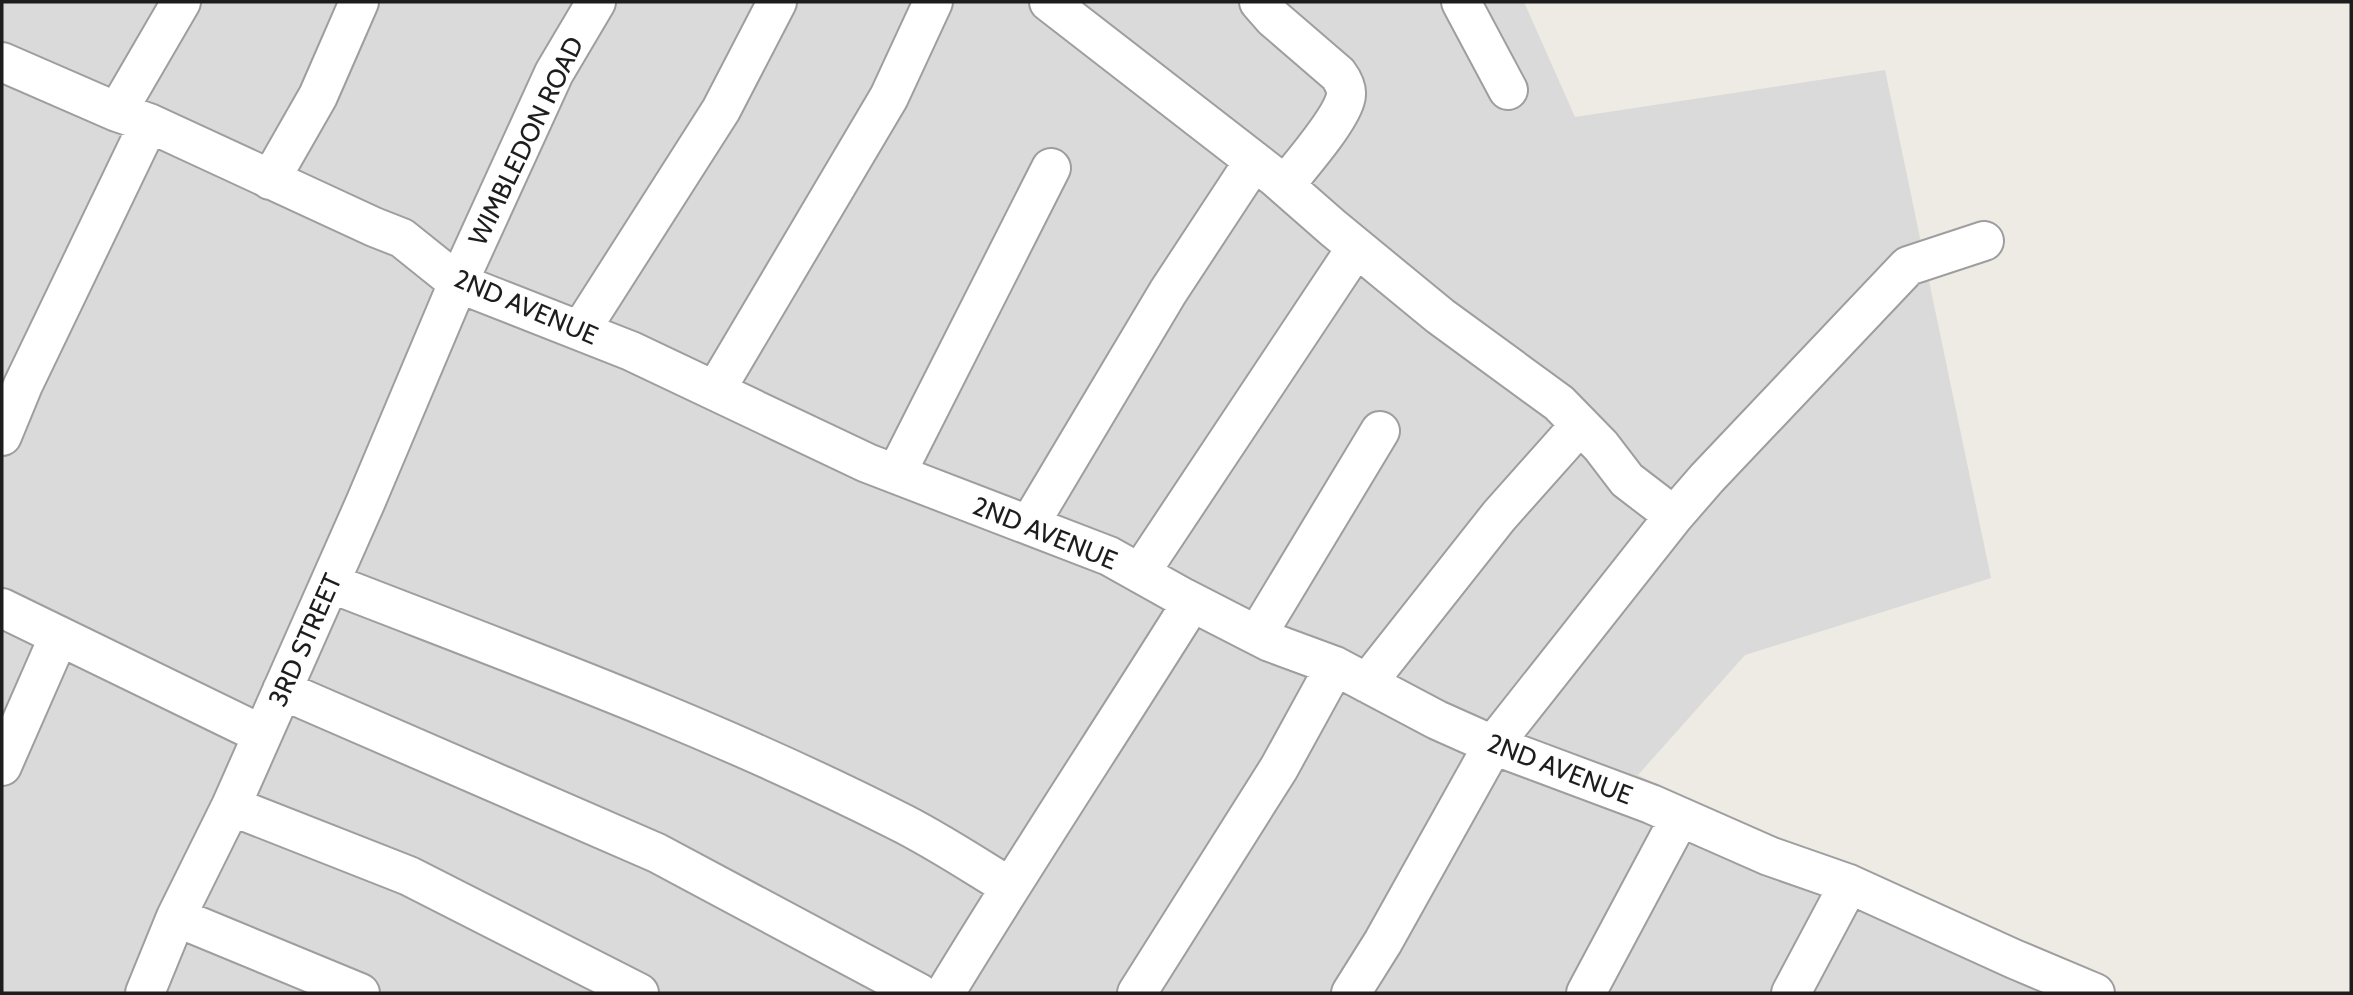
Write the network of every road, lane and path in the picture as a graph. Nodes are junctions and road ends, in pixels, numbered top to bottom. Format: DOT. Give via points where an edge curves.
graph roads {
  1 [pos="181,2"];
  2 [pos="359,2"];
  3 [pos="596,2"];
  4 [pos="777,2"];
  5 [pos="933,2"];
  6 [pos="1049,2"];
  7 [pos="1259,2"];
  8 [pos="1461,2"];
  9 [pos="2,62"];
  10 [pos="1508,90"];
  11 [pos="133,118"];
  12 [pos="1254,161"];
  13 [pos="1051,168"];
  14 [pos="270,180"];
  15 [pos="1285,186"];
  16 [pos="1983,241"];
  17 [pos="1356,248"];
  18 [pos="458,282"];
  19 [pos="580,331"];
  20 [pos="715,391"];
  21 [pos="1580,425"];
  22 [pos="1380,431"];
  23 [pos="2,436"];
  24 [pos="896,474"];
  25 [pos="1674,516"];
  26 [pos="1029,525"];
  27 [pos="1140,573"];
  28 [pos="330,583"];
  29 [pos="1192,602"];
  30 [pos="2,608"];
  31 [pos="1257,635"];
  32 [pos="59,636"];
  33 [pos="1351,674"];
  34 [pos="282,690"];
  35 [pos="261,734"];
  36 [pos="1493,745"];
  37 [pos="2,766"];
  38 [pos="231,806"];
  39 [pos="1680,817"];
  40 [pos="1849,884"];
  41 [pos="1010,887"];
  42 [pos="176,916"];
  43 [pos="145,993"];
  44 [pos="360,993"];
  45 [pos="639,993"];
  46 [pos="919,993"];
  47 [pos="945,993"];
  48 [pos="1136,993"];
  49 [pos="1351,993"];
  50 [pos="1586,993"];
  51 [pos="1791,993"];
  52 [pos="2095,993"];
  1 -- 11 [label="street"];
  2 -- 14 [label="street" via="318,96"];
  3 -- 18 [label="street, WIMBLEDON ROAD" via="554,73"];
  4 -- 19 [label="street" via="720,110"];
  5 -- 20 [label="street" via="889,97"];
  6 -- 12 [label="street"];
  7 -- 15 [label="street" via="1338,75 1346,97 1338,116"];
  8 -- 10 [label="street"];
  9 -- 11 [label="street, 2ND AVENUE"];
  11 -- 14 [label="street, 2ND AVENUE"];
  11 -- 23 [label="street"];
  12 -- 15 [label="street"];
  12 -- 26 [label="street" via="1168,292"];
  13 -- 24 [label="street"];
  14 -- 18 [label="street, 2ND AVENUE" via="402,239"];
  15 -- 17 [label="street"];
  16 -- 25 [label="street" via="1908,266"];
  17 -- 21 [label="street" via="1559,403"];
  17 -- 27 [label="street"];
  18 -- 19 [label="street, 2ND AVENUE"];
  18 -- 28 [label="street, 3RD STREET"];
  19 -- 20 [label="street, 2ND AVENUE"];
  20 -- 24 [label="street, 2ND AVENUE"];
  21 -- 25 [label="street" via="1627,480"];
  21 -- 33 [label="street"];
  22 -- 31 [label="street"];
  24 -- 26 [label="street, 2ND AVENUE"];
  25 -- 36 [label="street"];
  26 -- 27 [label="street, 2ND AVENUE"];
  27 -- 29 [label="street, 2ND AVENUE"];
  28 -- 34 [label="street, 3RD STREET"];
  28 -- 41 [label="street" via="780,763 898,821"];
  29 -- 31 [label="street, 2ND AVENUE"];
  29 -- 41 [label="street"];
  30 -- 32 [label="street"];
  31 -- 33 [label="street, 2ND AVENUE"];
  32 -- 35 [label="street"];
  32 -- 37 [label="street"];
  33 -- 36 [label="street, 2ND AVENUE"];
  33 -- 48 [label="street" via="1279,768"];
  34 -- 35 [label="street, 3RD STREET"];
  34 -- 46 [label="street" via="657,853"];
  35 -- 38 [label="street, 3RD STREET"];
  36 -- 39 [label="street, 2ND AVENUE"];
  36 -- 49 [label="street"];
  38 -- 42 [label="street, 3RD STREET"];
  38 -- 45 [label="street" via="409,876"];
  39 -- 40 [label="street, 2ND AVENUE"];
  39 -- 50 [label="street"];
  40 -- 51 [label="street"];
  40 -- 52 [label="street, 2ND AVENUE"];
  41 -- 47 [label="street"];
  42 -- 43 [label="street, 3RD STREET"];
  42 -- 44 [label="street"];
}
